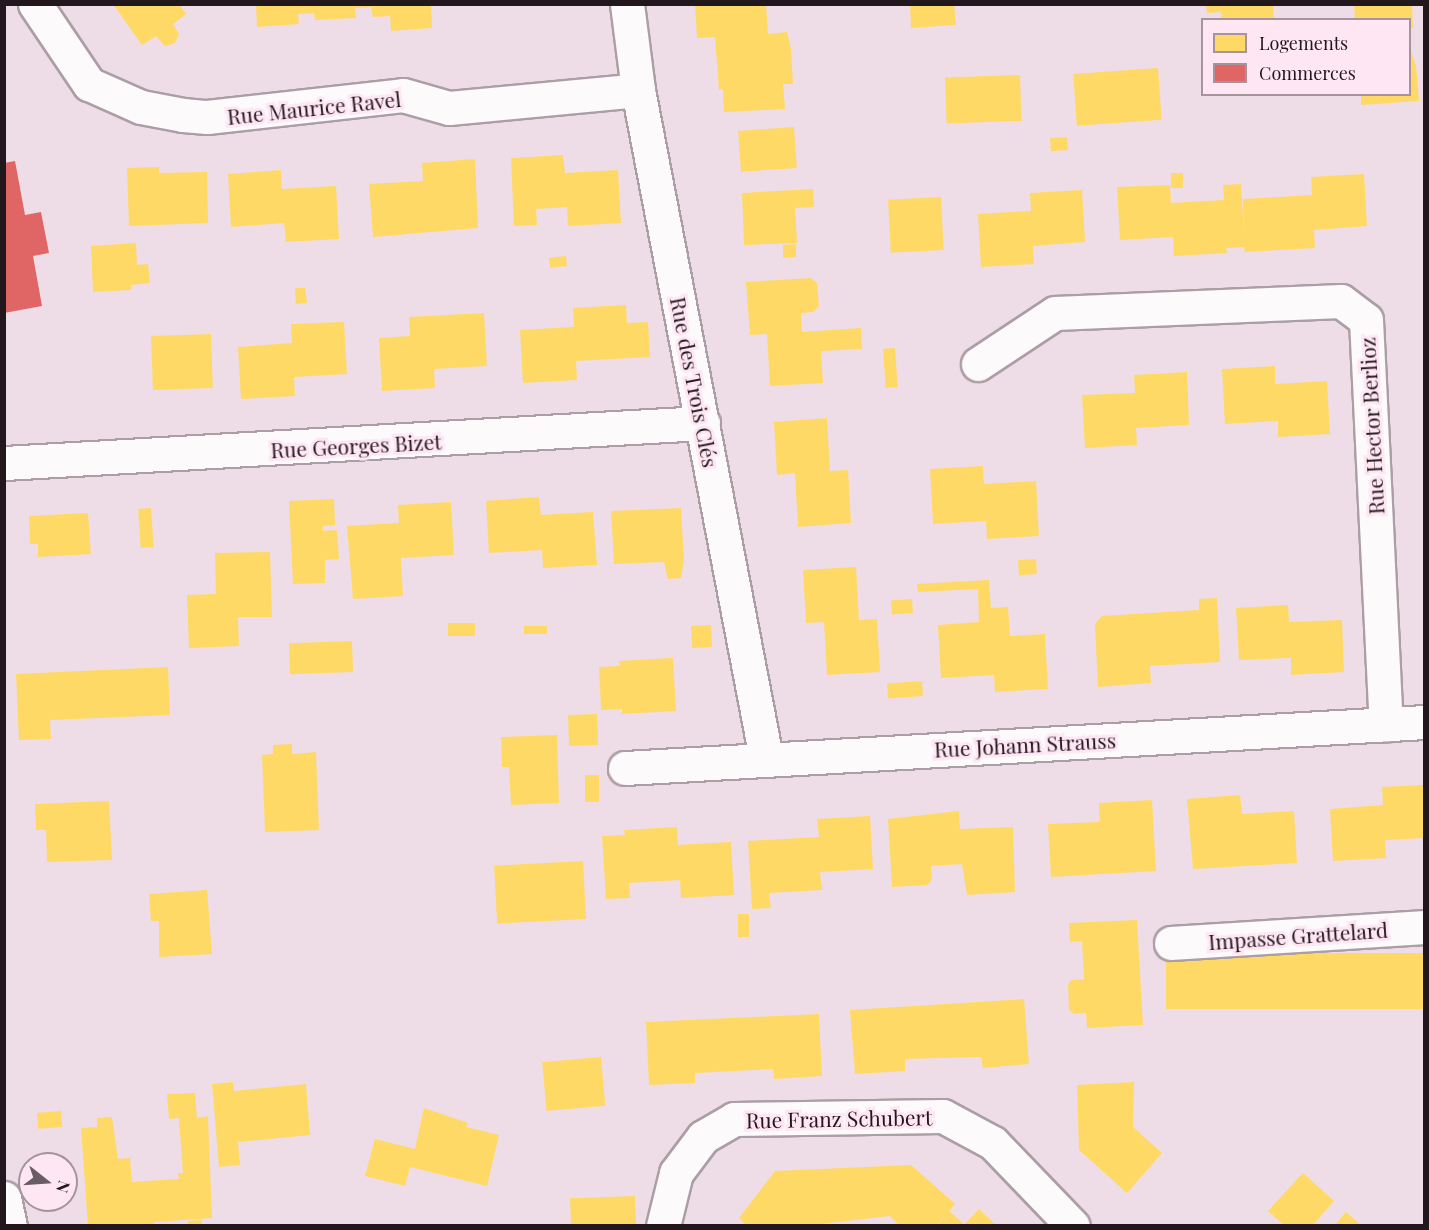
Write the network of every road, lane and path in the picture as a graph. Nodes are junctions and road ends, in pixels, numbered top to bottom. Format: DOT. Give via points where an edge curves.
graph roads {
  1 [pos="35,4"];
  2 [pos="627,4"];
  3 [pos="639,90"];
  4 [pos="978,364"];
  5 [pos="703,423"];
  6 [pos="6,466"];
  7 [pos="1425,722"];
  8 [pos="1386,725"];
  9 [pos="766,758"];
  10 [pos="625,768"];
  11 [pos="1425,927"];
  12 [pos="1170,943"];
  13 [pos="4,1198"];
  14 [pos="10,1226"];
  15 [pos="663,1226"];
  16 [pos="1073,1226"];
  1 -- 3 [label="street, Rue Maurice Ravel" via="89,84 141,107 183,115 207,117 403,95 449,108"];
  2 -- 3 [label="street, Rue des Trois Clés"];
  3 -- 5 [label="street, Rue des Trois Clés"];
  4 -- 8 [label="street, Rue Hector Berlioz" via="1055,314 1341,301 1366,320"];
  5 -- 6 [label="street, Rue Georges Bizet"];
  5 -- 9 [label="street, Rue des Trois Clés"];
  7 -- 8 [label="street, Rue Johann Strauss"];
  8 -- 9 [label="street, Rue Johann Strauss"];
  9 -- 10 [label="street, Rue Johann Strauss"];
  11 -- 12 [label="street, Impasse Grattelard"];
  13 -- 14 [label="street"];
  15 -- 16 [label="street, Rue Franz Schubert" via="676,1173 703,1137 734,1119 943,1116 993,1143"];
}
